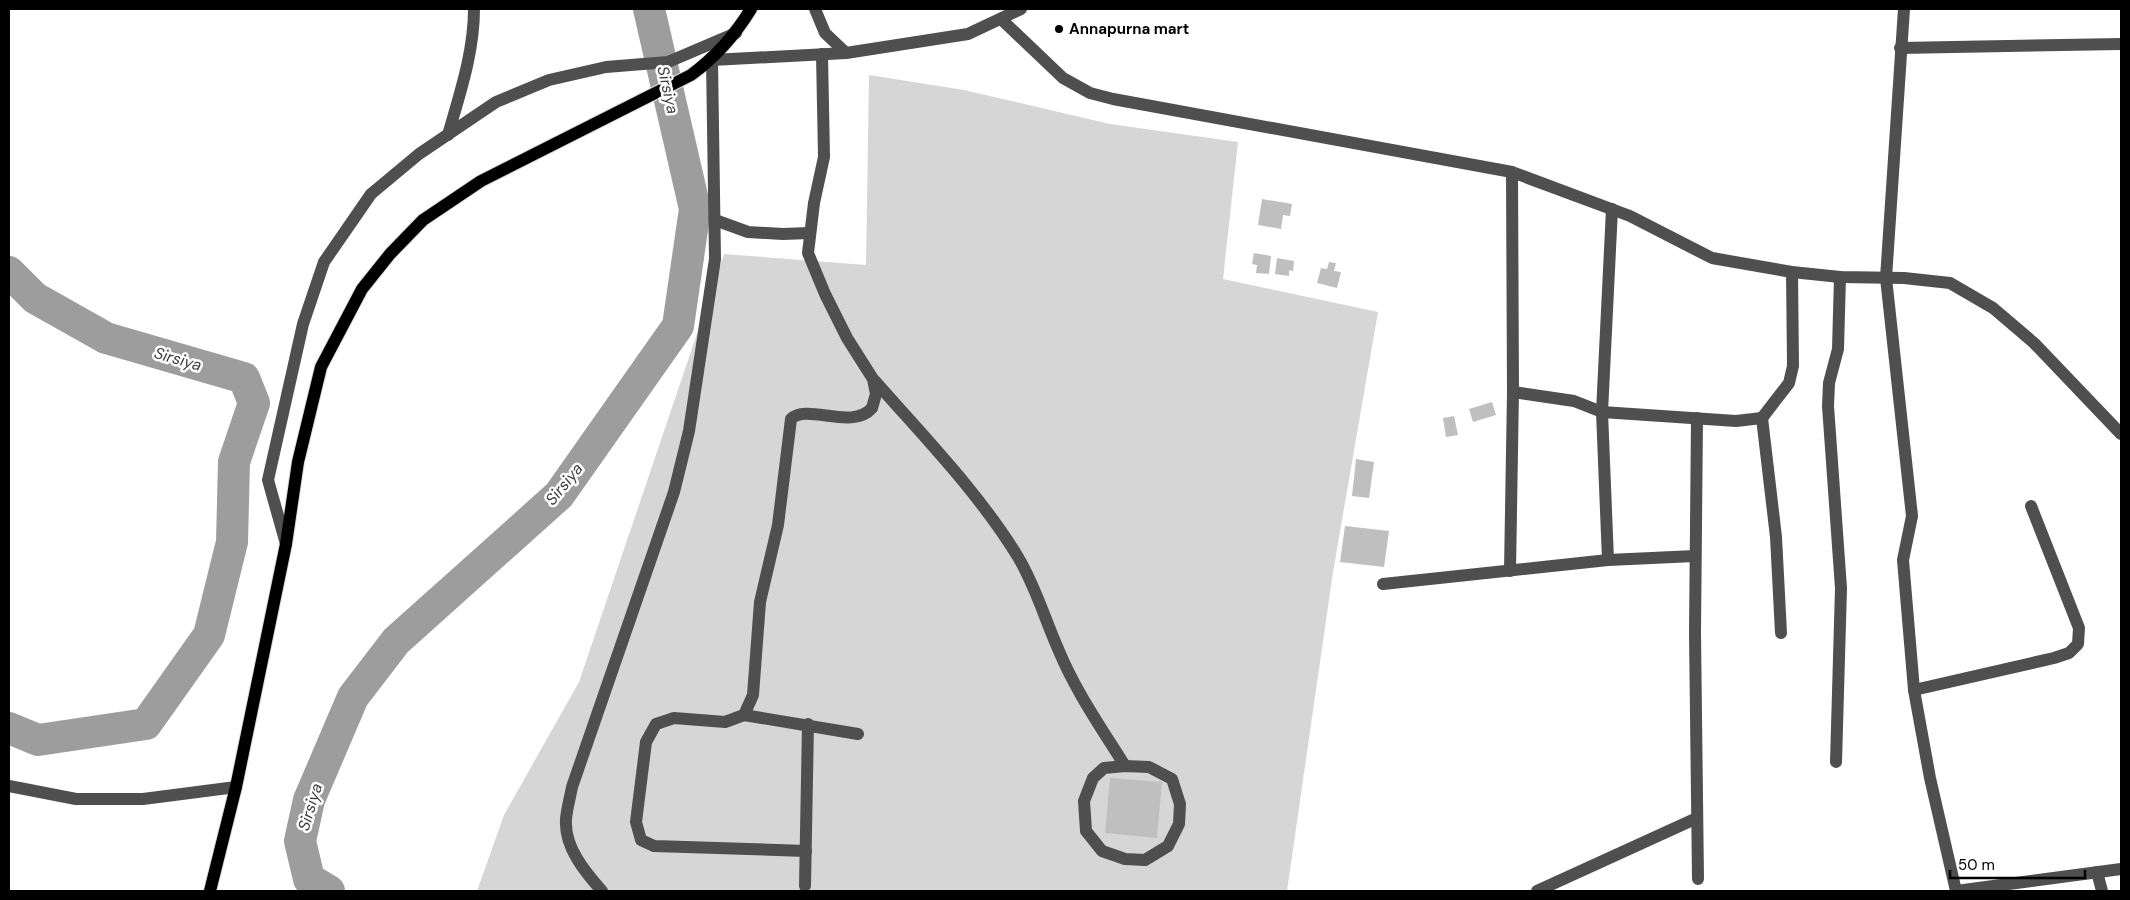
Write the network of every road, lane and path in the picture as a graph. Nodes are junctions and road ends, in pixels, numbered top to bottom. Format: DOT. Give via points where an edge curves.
graph roads {
  1 [pos="474,9"];
  2 [pos="751,9"];
  3 [pos="815,9"];
  4 [pos="1021,9"];
  5 [pos="1904,9"];
  6 [pos="1001,19"];
  7 [pos="737,32"];
  8 [pos="2121,44"];
  9 [pos="1900,48"];
  10 [pos="846,52"];
  11 [pos="822,54"];
  12 [pos="712,60"];
  13 [pos="448,135"];
  14 [pos="1512,172"];
  15 [pos="1612,209"];
  16 [pos="715,220"];
  17 [pos="809,233"];
  18 [pos="1792,272"];
  19 [pos="1840,277"];
  20 [pos="1886,278"];
  21 [pos="873,379"];
  22 [pos="1513,392"];
  23 [pos="1602,412"];
  24 [pos="1697,418"];
  25 [pos="1762,418"];
  26 [pos="2116,423"];
  27 [pos="2121,434"];
  28 [pos="2031,506"];
  29 [pos="286,544"];
  30 [pos="1695,556"];
  31 [pos="1608,560"];
  32 [pos="1510,570"];
  33 [pos="1383,584"];
  34 [pos="1781,633"];
  35 [pos="1914,690"];
  36 [pos="744,715"];
  37 [pos="808,724"];
  38 [pos="858,734"];
  39 [pos="1836,762"];
  40 [pos="1125,766"];
  41 [pos="9,786"];
  42 [pos="236,787"];
  43 [pos="1698,818"];
  44 [pos="806,852"];
  45 [pos="2121,869"];
  46 [pos="2097,872"];
  47 [pos="1698,879"];
  48 [pos="806,886"];
  49 [pos="210,891"];
  50 [pos="602,891"];
  51 [pos="1536,891"];
  52 [pos="1956,891"];
  53 [pos="2102,891"];
  1 -- 13 [label="street" via="474,30 465,75"];
  2 -- 7 [label="main road"];
  3 -- 10 [label="street" via="825,33"];
  4 -- 6 [label="street"];
  5 -- 9 [label="street"];
  6 -- 10 [label="street" via="968,34"];
  6 -- 14 [label="street" via="1063,78 1090,93"];
  7 -- 12 [label="main road"];
  7 -- 13 [label="street" via="668,62 606,66 549,80 496,102"];
  8 -- 9 [label="street"];
  9 -- 20 [label="street"];
  10 -- 11 [label="street"];
  11 -- 12 [label="street"];
  11 -- 17 [label="street" via="824,157"];
  12 -- 16 [label="street"];
  12 -- 29 [label="main road" via="692,75 481,182 423,220 390,254 362,289 321,367 298,462"];
  13 -- 29 [label="street" via="419,154 372,194 324,262 303,324 268,480"];
  14 -- 15 [label="street"];
  14 -- 22 [label="street"];
  15 -- 18 [label="street" via="1712,258"];
  15 -- 23 [label="street"];
  16 -- 17 [label="street" via="748,232"];
  16 -- 50 [label="street" via="715,259 681,466 572,788 566,820 568,839 585,872"];
  17 -- 21 [label="street" via="808,253 825,294"];
  18 -- 19 [label="street"];
  18 -- 25 [label="street" via="1793,366 1789,383"];
  19 -- 20 [label="street"];
  19 -- 39 [label="street" via="1838,349 1829,383 1828,406 1841,588"];
  20 -- 26 [label="street" via="1950,283 1993,308"];
  20 -- 35 [label="street" via="1912,516 1903,560"];
  21 -- 36 [label="street" via="876,394 869,412 850,418 801,413 792,419 778,525 760,602 753,695"];
  21 -- 40 [label="street" via="954,472 1018,558 1078,690"];
  22 -- 23 [label="street" via="1574,402"];
  22 -- 32 [label="street"];
  23 -- 24 [label="street"];
  23 -- 31 [label="street"];
  24 -- 25 [label="street" via="1736,421"];
  24 -- 30 [label="street"];
  25 -- 34 [label="street" via="1776,537"];
  26 -- 27 [label="street"];
  28 -- 35 [label="street" via="2079,628 2078,644 2069,653 2054,658"];
  29 -- 42 [label="main road"];
  30 -- 31 [label="street"];
  30 -- 43 [label="street"];
  31 -- 32 [label="street"];
  32 -- 33 [label="street"];
  35 -- 52 [label="street"];
  36 -- 37 [label="street"];
  36 -- 44 [label="street" via="725,722 674,718 656,724 646,742 636,822 641,840 654,846"];
  37 -- 38 [label="street"];
  37 -- 44 [label="street"];
  40 -- 40 [label="street" via="1149,767 1172,779 1180,804 1179,824 1168,846 1145,860 1125,859 1102,851 1086,831 1084,801 1093,778 1104,768"];
  41 -- 42 [label="street" via="76,800 143,798"];
  42 -- 49 [label="main road"];
  43 -- 47 [label="street"];
  43 -- 51 [label="street"];
  44 -- 48 [label="street"];
  45 -- 46 [label="street"];
  46 -- 52 [label="street"];
  46 -- 53 [label="street"];
}
